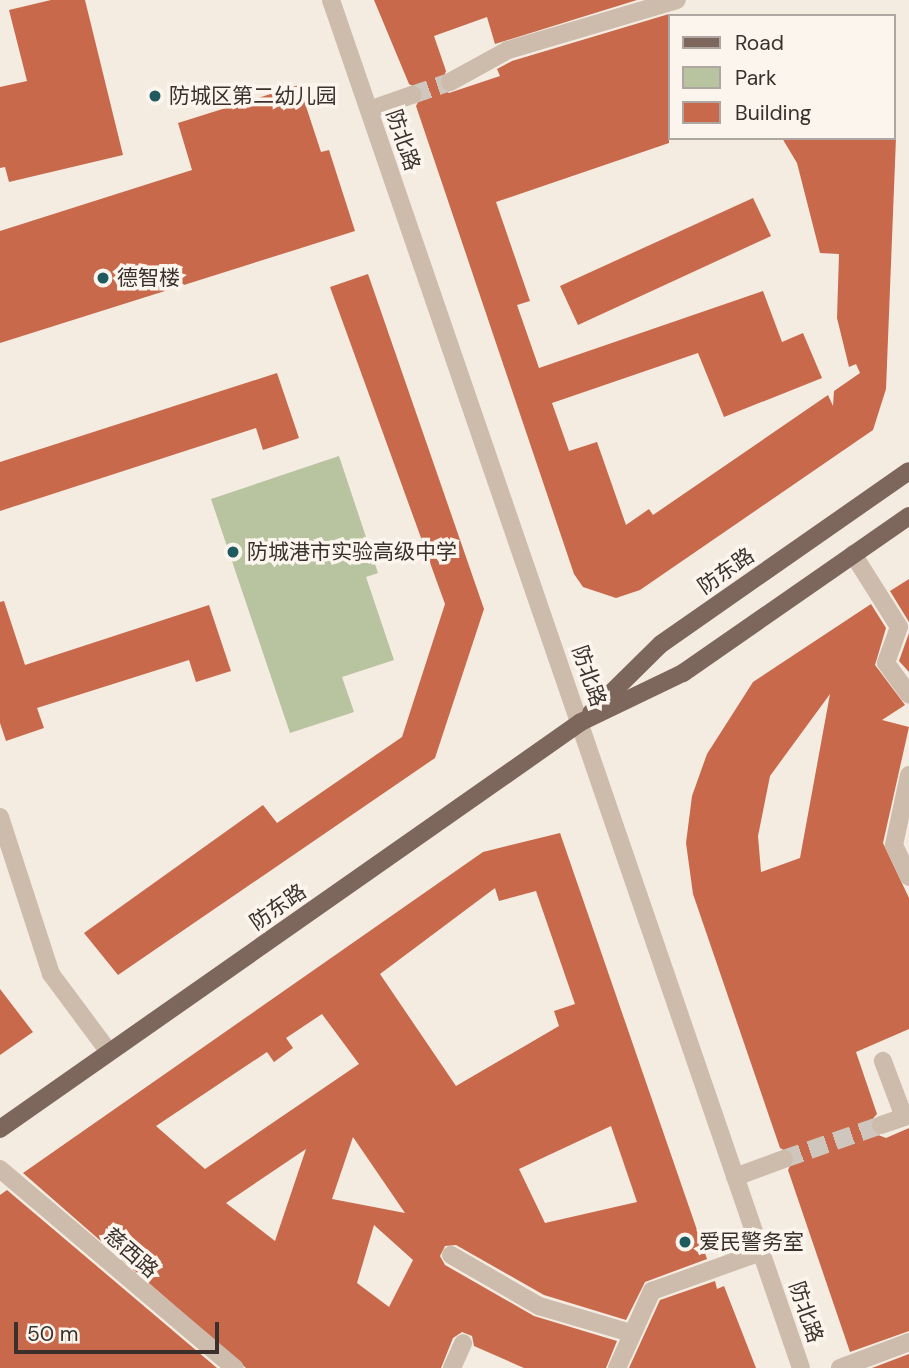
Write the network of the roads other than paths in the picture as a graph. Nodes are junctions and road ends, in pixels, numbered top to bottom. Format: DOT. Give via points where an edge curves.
graph roads {
  1 [pos="331,0"];
  2 [pos="677,0"];
  3 [pos="450,82"];
  4 [pos="412,95"];
  5 [pos="369,110"];
  6 [pos="909,471"];
  7 [pos="909,516"];
  8 [pos="853,554"];
  9 [pos="909,695"];
  10 [pos="581,722"];
  11 [pos="909,775"];
  12 [pos="0,817"];
  13 [pos="909,877"];
  14 [pos="109,1052"];
  15 [pos="883,1060"];
  16 [pos="881,1125"];
  17 [pos="0,1129"];
  18 [pos="784,1159"];
  19 [pos="0,1168"];
  20 [pos="735,1177"];
  21 [pos="761,1252"];
  22 [pos="451,1255"];
  23 [pos="631,1333"];
  24 [pos="909,1342"];
  25 [pos="463,1343"];
  26 [pos="235,1368"];
  27 [pos="452,1368"];
  28 [pos="617,1368"];
  29 [pos="801,1368"];
  30 [pos="840,1368"];
  1 -- 5 [label="street, 防北路"];
  2 -- 3 [label="street" via="508,50"];
  4 -- 5 [label="street"];
  5 -- 10 [label="street, 防北路"];
  6 -- 10 [label="main road, 防东路" via="662,644"];
  7 -- 8 [label="main road, 防东路"];
  8 -- 9 [label="street" via="899,627 886,663"];
  8 -- 10 [label="main road, 防东路" via="683,673"];
  10 -- 14 [label="main road, 防东路"];
  10 -- 20 [label="street, 防北路"];
  11 -- 13 [label="street" via="894,845"];
  12 -- 14 [label="street" via="51,974"];
  14 -- 17 [label="main road, 防东路"];
  15 -- 16 [label="street" via="904,1116"];
  18 -- 20 [label="street"];
  19 -- 26 [label="street, 慈西路"];
  20 -- 21 [label="street, 防北路"];
  21 -- 23 [label="street" via="652,1291"];
  21 -- 29 [label="street, 防北路"];
  22 -- 23 [label="street" via="540,1306"];
  23 -- 28 [label="street"];
  24 -- 30 [label="street"];
  25 -- 27 [label="street"];
}
